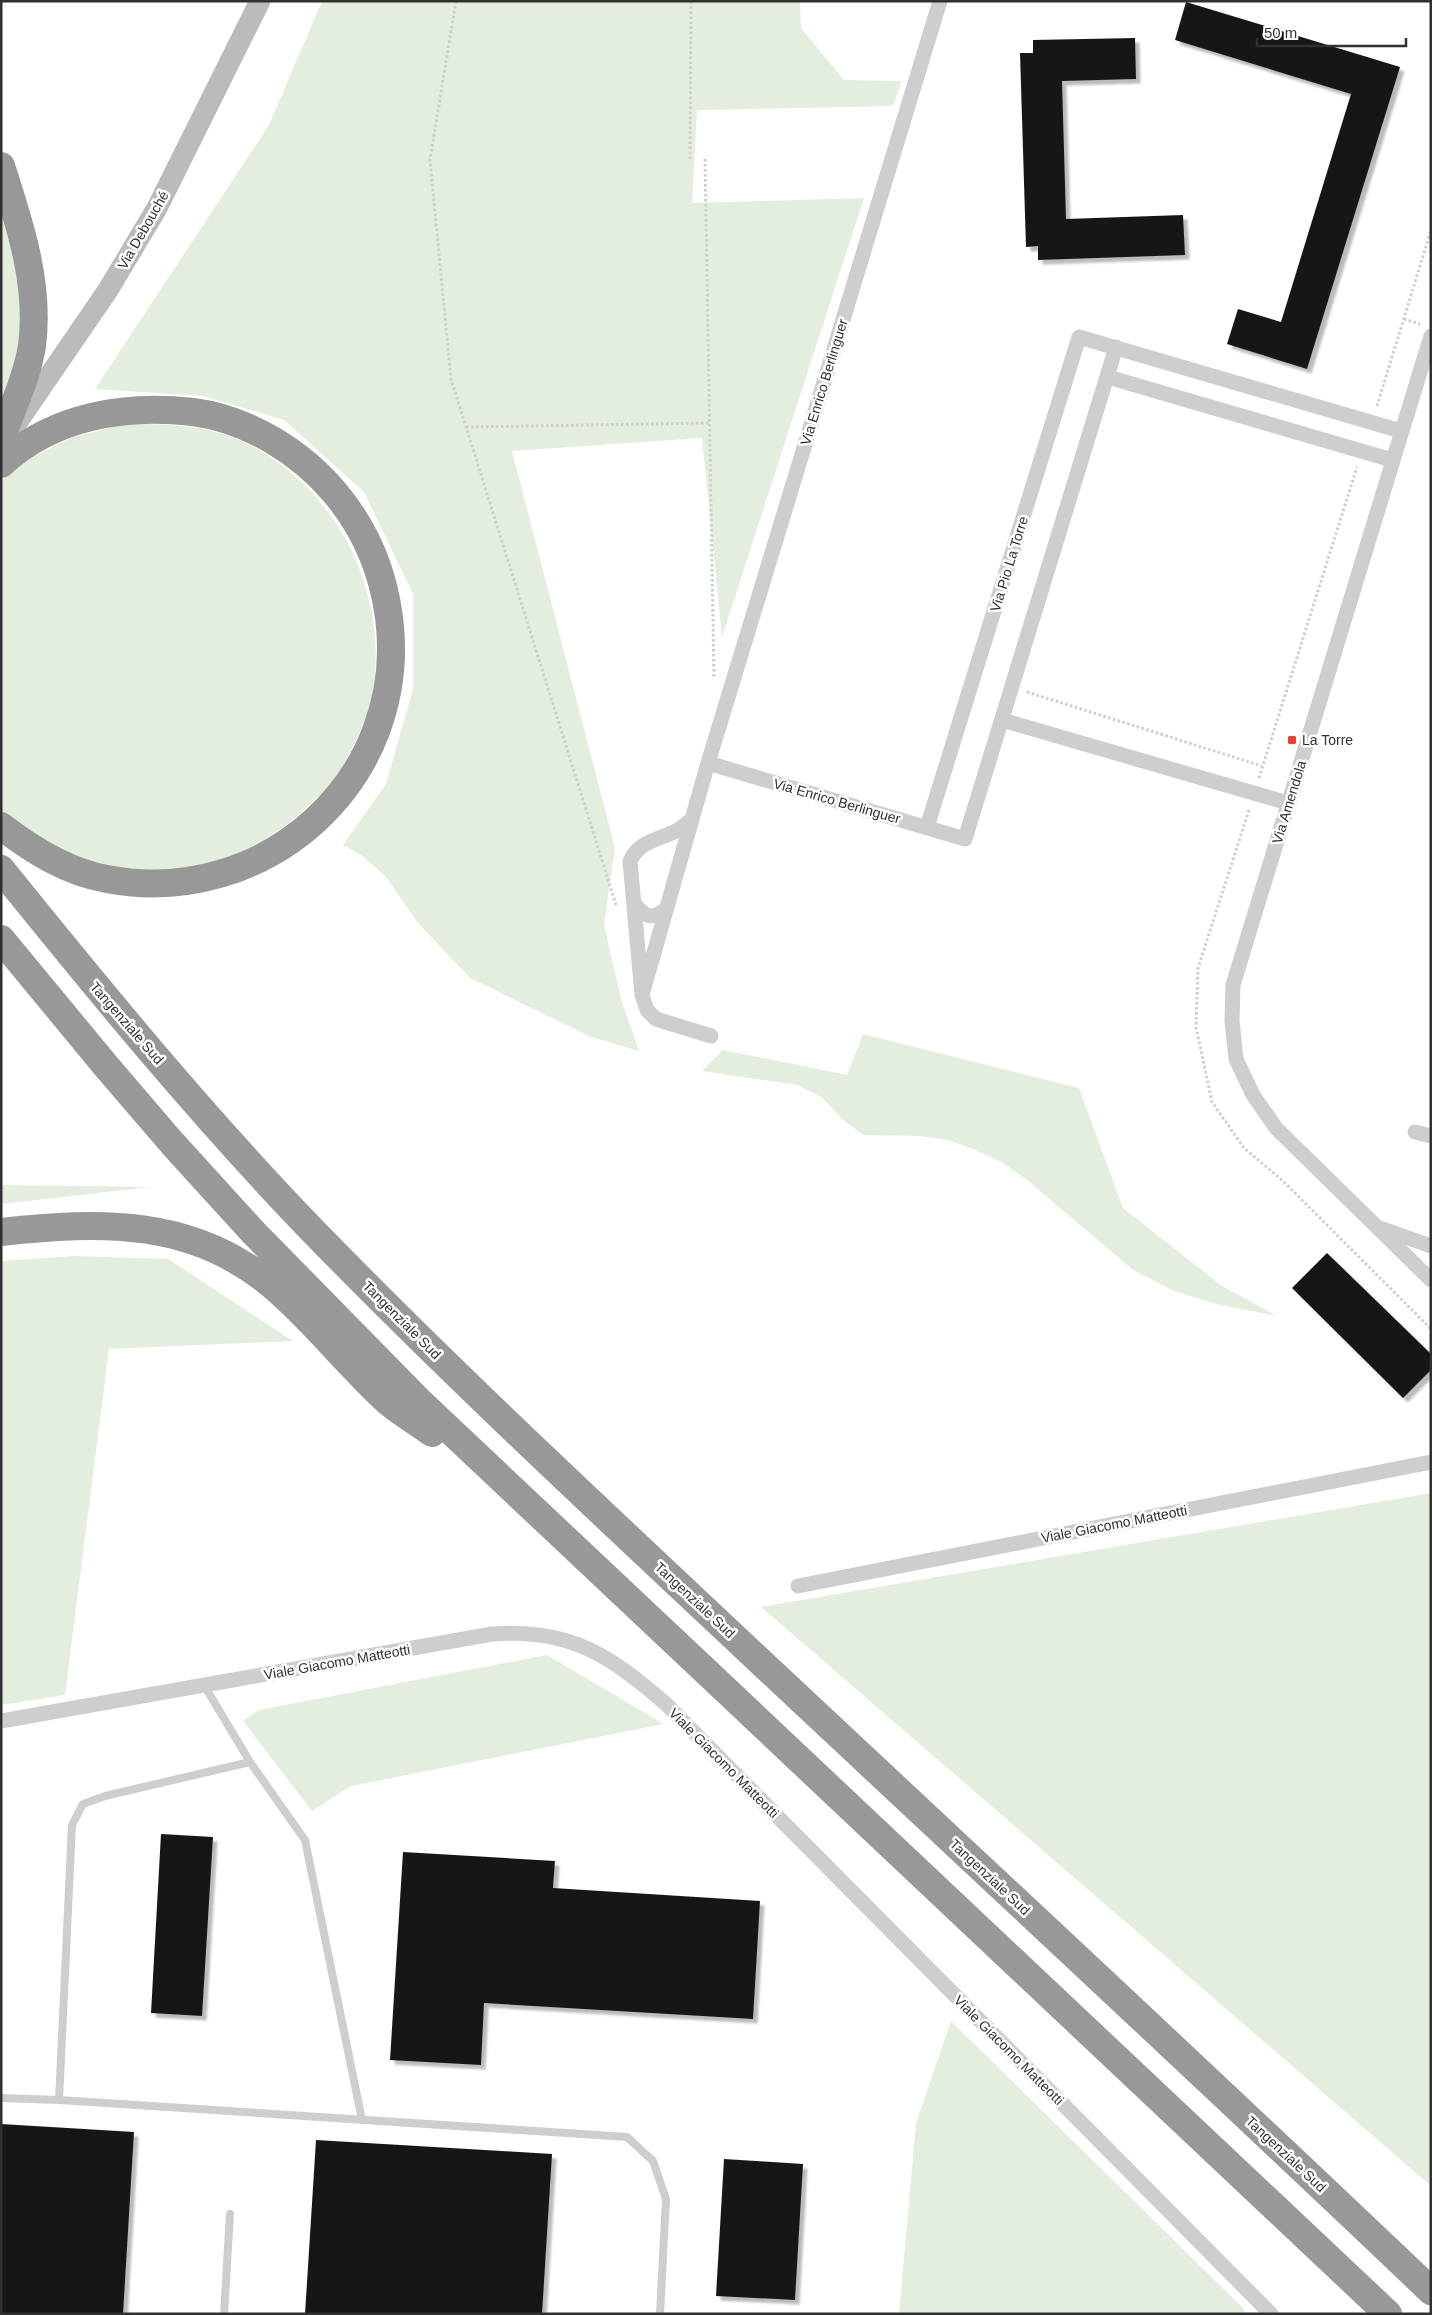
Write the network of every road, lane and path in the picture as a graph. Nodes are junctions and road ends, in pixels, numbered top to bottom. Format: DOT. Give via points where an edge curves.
graph roads {
  1 [pos="260,1"];
  2 [pos="456,1"];
  3 [pos="691,1"];
  4 [pos="940,1"];
  5 [pos="690,159"];
  6 [pos="705,159"];
  7 [pos="1,166"];
  8 [pos="1431,336"];
  9 [pos="1116,348"];
  10 [pos="1428,354"];
  11 [pos="1108,377"];
  12 [pos="710,423"];
  13 [pos="466,427"];
  14 [pos="1401,431"];
  15 [pos="1,438"];
  16 [pos="1,445"];
  17 [pos="1392,460"];
  18 [pos="1,464"];
  19 [pos="1012,687"];
  20 [pos="729,692"];
  21 [pos="1002,720"];
  22 [pos="708,763"];
  23 [pos="1262,766"];
  24 [pos="1288,803"];
  25 [pos="692,819"];
  26 [pos="1,826"];
  27 [pos="927,828"];
  28 [pos="1,869"];
  29 [pos="634,903"];
  30 [pos="617,908"];
  31 [pos="667,908"];
  32 [pos="1,939"];
  33 [pos="642,995"];
  34 [pos="712,1036"];
  35 [pos="1415,1132"];
  36 [pos="1431,1136"];
  37 [pos="1376,1227"];
  38 [pos="1,1232"];
  39 [pos="1431,1246"];
  40 [pos="1431,1280"];
  41 [pos="1431,1462"];
  42 [pos="508,1487"];
  43 [pos="798,1586"];
  44 [pos="204,1685"];
  45 [pos="1,1721"];
  46 [pos="250,1762"];
  47 [pos="1,2098"];
  48 [pos="59,2100"];
  49 [pos="362,2120"];
  50 [pos="230,2214"];
  51 [pos="1431,2291"];
  52 [pos="224,2314"];
  53 [pos="660,2314"];
  54 [pos="1271,2314"];
  55 [pos="1388,2314"];
  1 -- 16 [label="main road, Via Debouché" via="157,208 108,290"];
  2 -- 13 [label="path" via="430,160 452,379"];
  3 -- 5 [label="path"];
  4 -- 20 [label="street, Via Enrico Berlinguer"];
  6 -- 12 [label="path"];
  7 -- 15 [label="highway" via="28,258 33,292 32,348"];
  8 -- 10 [label="street, Via Amendola"];
  9 -- 11 [label="street"];
  9 -- 14 [label="street, Via Pio La Torre"];
  9 -- 27 [label="street, Via Pio La Torre" via="1080,337"];
  10 -- 14 [label="street, Via Amendola"];
  11 -- 17 [label="street"];
  11 -- 19 [label="street"];
  12 -- 13 [label="path"];
  12 -- 20 [label="path" via="714,682"];
  13 -- 30 [label="path"];
  14 -- 17 [label="street, Via Amendola"];
  17 -- 24 [label="street, Via Amendola"];
  18 -- 26 [label="highway" via="32,439 59,426 128,410 168,409 204,414 246,428 270,439 302,461 326,482 346,507 378,569 390,631 386,697 364,756 349,784 331,807 305,830 253,862 189,883 153,884 106,879 66,867 26,846"];
  19 -- 21 [label="street"];
  19 -- 23 [label="path"];
  20 -- 22 [label="street, Via Enrico Berlinguer"];
  21 -- 24 [label="street"];
  21 -- 27 [label="street, Via Enrico Berlinguer" via="965,839"];
  22 -- 25 [label="street, Via Enrico Berlinguer"];
  22 -- 27 [label="street, Via Enrico Berlinguer"];
  24 -- 37 [label="street, Via Amendola" via="1233,985 1236,1059 1253,1094 1276,1128"];
  25 -- 29 [label="street" via="678,830 634,850 630,861"];
  25 -- 31 [label="street, Via Enrico Berlinguer"];
  28 -- 51 [label="highway, Tangenziale Sud" via="180,1085 308,1226 400,1319 622,1532"];
  29 -- 31 [label="street" via="642,914 650,916"];
  29 -- 33 [label="street"];
  31 -- 33 [label="street, Via Enrico Berlinguer"];
  32 -- 42 [label="highway" via="106,1066 254,1233 335,1318"];
  33 -- 34 [label="street" via="647,1010 656,1019"];
  35 -- 36 [label="street"];
  37 -- 39 [label="street, Via Amendola"];
  37 -- 40 [label="street, Via Amendola"];
  38 -- 42 [label="highway" via="99,1225 178,1235 212,1247 274,1287 387,1401"];
  41 -- 43 [label="street, Viale Giacomo Matteotti"];
  42 -- 55 [label="highway"];
  44 -- 45 [label="street, Viale Giacomo Matteotti"];
  44 -- 46 [label="lane"];
  44 -- 54 [label="street, Viale Giacomo Matteotti" via="492,1634 521,1632 549,1635 608,1658 673,1711"];
  46 -- 48 [label="lane" via="83,1804 72,1825"];
  46 -- 49 [label="lane" via="305,1840"];
  47 -- 48 [label="lane"];
  48 -- 49 [label="lane"];
  49 -- 53 [label="lane" via="627,2137 653,2161 666,2199"];
  50 -- 52 [label="lane"];
}
